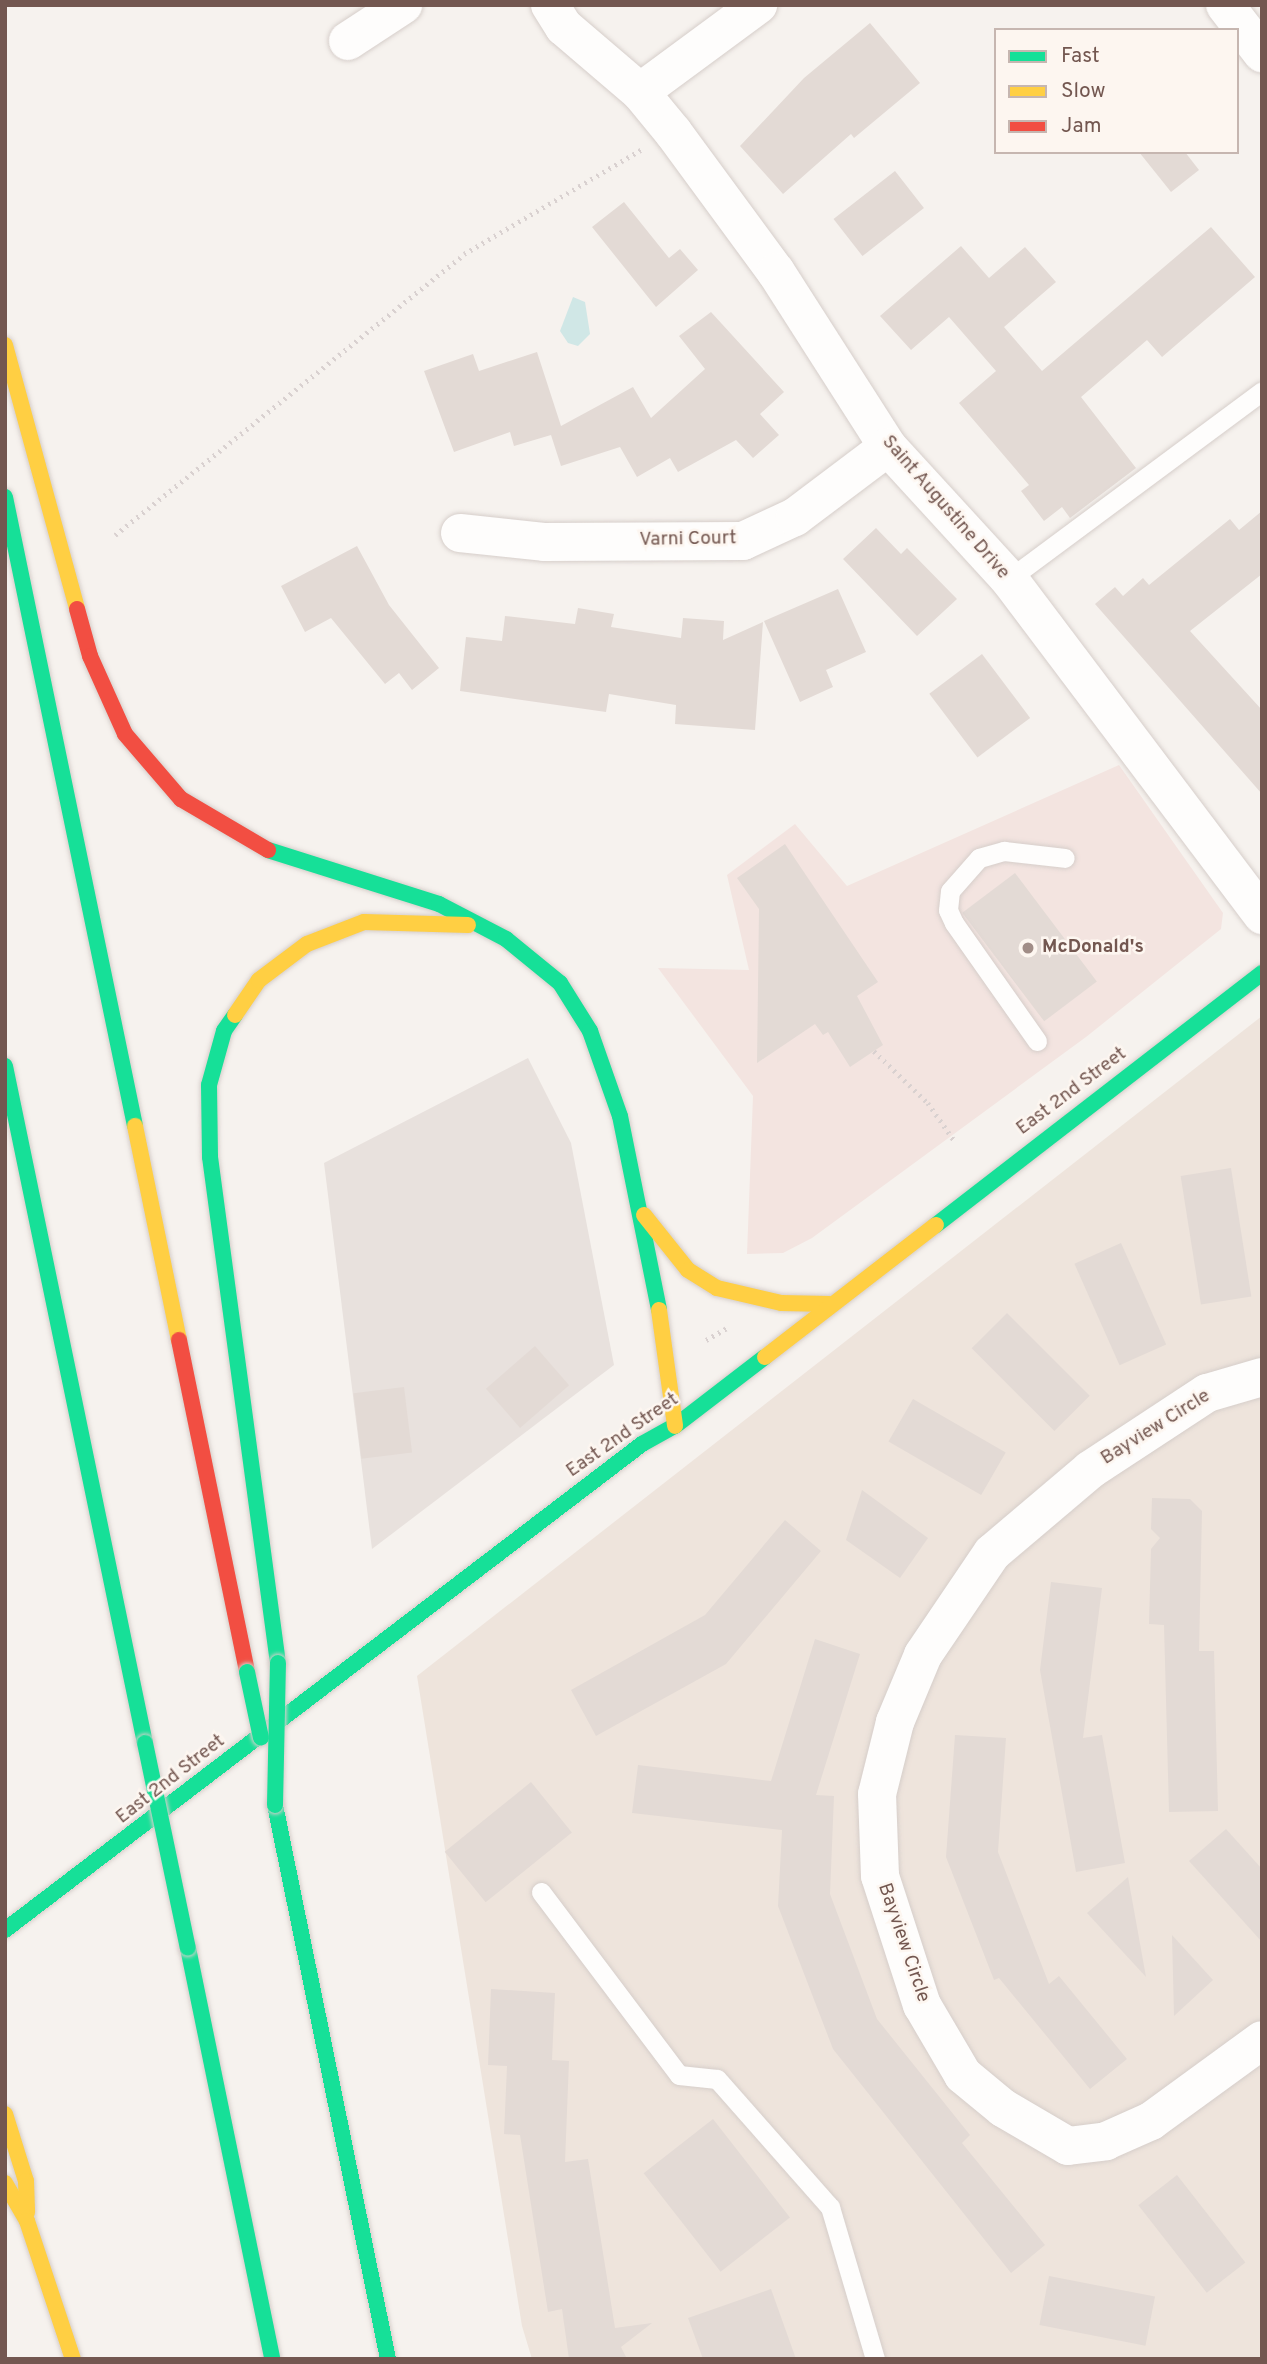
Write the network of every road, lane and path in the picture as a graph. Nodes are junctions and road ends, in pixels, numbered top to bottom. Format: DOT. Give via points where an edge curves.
graph roads {
  1 [pos="403,5"];
  2 [pos="550,5"];
  3 [pos="758,5"];
  4 [pos="1225,5"];
  5 [pos="348,41"];
  6 [pos="1262,53"];
  7 [pos="640,92"];
  8 [pos="646,148"];
  9 [pos="5,345"];
  10 [pos="1262,391"];
  11 [pos="888,447"];
  12 [pos="5,497"];
  13 [pos="460,533"];
  14 [pos="115,535"];
  15 [pos="1009,579"];
  16 [pos="1065,858"];
  17 [pos="1262,915"];
  18 [pos="474,925"];
  19 [pos="1262,973"];
  20 [pos="1037,1041"];
  21 [pos="874,1051"];
  22 [pos="5,1066"];
  23 [pos="954,1140"];
  24 [pos="639,1210"];
  25 [pos="829,1304"];
  26 [pos="1262,1377"];
  27 [pos="675,1426"];
  28 [pos="275,1805"];
  29 [pos="541,1892"];
  30 [pos="5,1930"];
  31 [pos="1262,2040"];
  32 [pos="5,2114"];
  33 [pos="5,2183"];
  34 [pos="27,2221"];
  35 [pos="72,2359"];
  36 [pos="272,2359"];
  37 [pos="388,2359"];
  38 [pos="875,2359"];
  1 -- 5 [label="street"];
  2 -- 7 [label="street, Saint Augustine Drive" via="564,26"];
  3 -- 7 [label="street"];
  4 -- 6 [label="street"];
  7 -- 11 [label="street, Saint Augustine Drive" via="776,272"];
  8 -- 14 [label="path" via="464,254"];
  9 -- 18 [label="main road" via="90,656 125,734 181,799 244,841 330,874 439,904"];
  10 -- 15 [label="lane"];
  11 -- 13 [label="street, Varni Court" via="795,517 743,541 544,542"];
  11 -- 15 [label="street, Saint Augustine Drive"];
  12 -- 28 [label="main road, bridge"];
  15 -- 17 [label="street, Saint Augustine Drive"];
  16 -- 20 [label="lane" via="1004,851 979,858 950,891 954,923"];
  18 -- 24 [label="main road" via="535,959 560,983 590,1031 620,1116"];
  18 -- 28 [label="main road, bridge" via="365,922 307,944 259,980 224,1031 209,1085 210,1157 278,1663"];
  19 -- 25 [label="main road, East 2nd Street"];
  21 -- 23 [label="path" via="928,1102"];
  22 -- 36 [label="main road, bridge"];
  24 -- 25 [label="main road" via="688,1270 717,1288 781,1303"];
  24 -- 27 [label="main road" via="668,1356"];
  25 -- 27 [label="main road, East 2nd Street"];
  26 -- 31 [label="street, Bayview Circle" via="1207,1393 1090,1470 992,1553 923,1656 895,1723 877,1794 880,1876 922,2005 963,2075 1003,2108 1068,2146 1106,2141 1151,2121"];
  27 -- 30 [label="main road, East 2nd Street" via="642,1444"];
  28 -- 37 [label="main road"];
  29 -- 38 [label="lane" via="679,2075 717,2079 830,2207"];
  32 -- 34 [label="main road" via="26,2181"];
  33 -- 34 [label="main road"];
  34 -- 35 [label="main road"];
}
